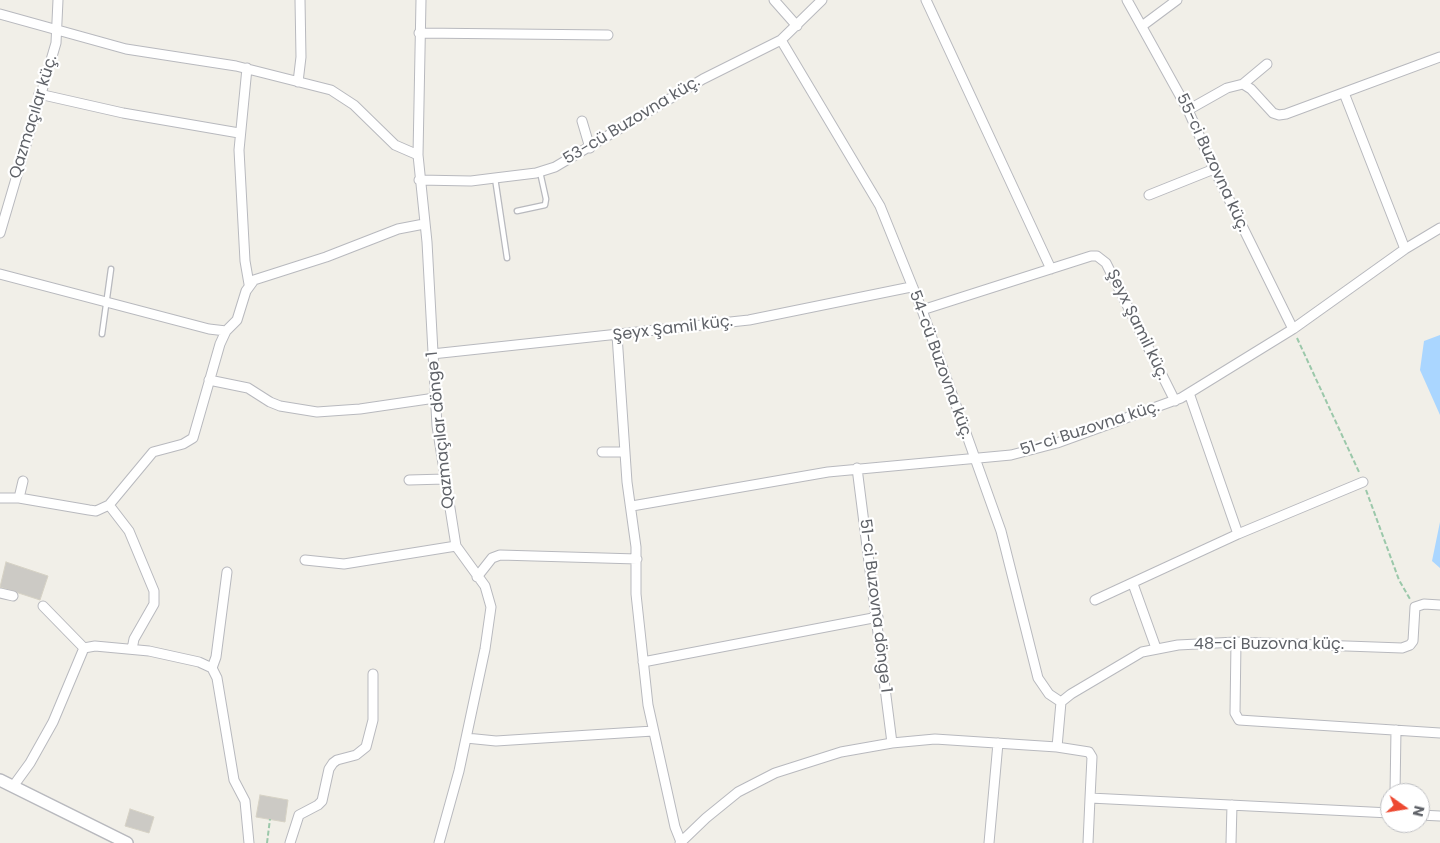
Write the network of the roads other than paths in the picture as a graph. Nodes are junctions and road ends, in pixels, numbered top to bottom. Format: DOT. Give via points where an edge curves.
graph roads {
  1 [pos="58,0"];
  2 [pos="300,0"];
  3 [pos="421,0"];
  4 [pos="774,0"];
  5 [pos="822,0"];
  6 [pos="926,0"];
  7 [pos="1126,0"];
  8 [pos="1177,0"];
  9 [pos="0,14"];
  10 [pos="797,26"];
  11 [pos="1142,26"];
  12 [pos="58,30"];
  13 [pos="419,33"];
  14 [pos="608,35"];
  15 [pos="781,40"];
  16 [pos="1440,57"];
  17 [pos="1267,64"];
  18 [pos="247,68"];
  19 [pos="298,82"];
  20 [pos="1243,84"];
  21 [pos="1344,93"];
  22 [pos="40,94"];
  23 [pos="1188,110"];
  24 [pos="582,121"];
  25 [pos="239,132"];
  26 [pos="590,148"];
  27 [pos="418,156"];
  28 [pos="1214,169"];
  29 [pos="540,172"];
  30 [pos="495,178"];
  31 [pos="419,180"];
  32 [pos="1150,195"];
  33 [pos="518,211"];
  34 [pos="424,224"];
  35 [pos="1440,228"];
  36 [pos="0,233"];
  37 [pos="1405,249"];
  38 [pos="507,258"];
  39 [pos="111,269"];
  40 [pos="1052,269"];
  41 [pos="0,274"];
  42 [pos="249,284"];
  43 [pos="911,287"];
  44 [pos="106,301"];
  45 [pos="922,310"];
  46 [pos="1293,329"];
  47 [pos="226,331"];
  48 [pos="102,334"];
  49 [pos="617,335"];
  50 [pos="432,354"];
  51 [pos="209,380"];
  52 [pos="1189,393"];
  53 [pos="435,398"];
  54 [pos="1175,401"];
  55 [pos="602,452"];
  56 [pos="625,452"];
  57 [pos="974,459"];
  58 [pos="857,468"];
  59 [pos="445,479"];
  60 [pos="409,480"];
  61 [pos="23,481"];
  62 [pos="1364,482"];
  63 [pos="0,498"];
  64 [pos="19,498"];
  65 [pos="109,506"];
  66 [pos="632,506"];
  67 [pos="1238,534"];
  68 [pos="456,546"];
  69 [pos="637,559"];
  70 [pos="305,560"];
  71 [pos="227,572"];
  72 [pos="477,577"];
  73 [pos="1133,584"];
  74 [pos="0,593"];
  75 [pos="14,596"];
  76 [pos="1095,600"];
  77 [pos="1440,605"];
  78 [pos="43,606"];
  79 [pos="878,617"];
  80 [pos="1236,642"];
  81 [pos="84,648"];
  82 [pos="1156,648"];
  83 [pos="132,649"];
  84 [pos="643,662"];
  85 [pos="212,668"];
  86 [pos="373,674"];
  87 [pos="1061,702"];
  88 [pos="1396,730"];
  89 [pos="653,731"];
  90 [pos="1440,733"];
  91 [pos="466,738"];
  92 [pos="892,743"];
  93 [pos="998,743"];
  94 [pos="1056,747"];
  95 [pos="0,780"];
  96 [pos="1395,783"];
  97 [pos="14,785"];
  98 [pos="1090,798"];
  99 [pos="1232,805"];
  100 [pos="1380,812"];
  101 [pos="680,842"];
  102 [pos="127,843"];
  103 [pos="249,843"];
  104 [pos="290,843"];
  105 [pos="439,843"];
  106 [pos="989,843"];
  107 [pos="1088,843"];
  108 [pos="1231,843"];
  1 -- 12 [label="street, Qazmaçılar küç."];
  2 -- 19 [label="street"];
  3 -- 13 [label="street, Qazmaçılar döngə 1"];
  4 -- 10 [label="street"];
  5 -- 10 [label="street, 53-cü Buzovna küç."];
  6 -- 40 [label="street"];
  7 -- 11 [label="street, 55-ci Buzovna küç."];
  8 -- 11 [label="street"];
  9 -- 12 [label="street"];
  10 -- 15 [label="street, 53-cü Buzovna küç."];
  11 -- 23 [label="street, 55-ci Buzovna küç."];
  12 -- 18 [label="street" via="126,49"];
  12 -- 22 [label="street, Qazmaçılar küç."];
  13 -- 14 [label="street"];
  13 -- 27 [label="street, Qazmaçılar döngə 1"];
  15 -- 26 [label="street, 53-cü Buzovna küç." via="703,79"];
  15 -- 43 [label="street, 54-cü Buzovna küç." via="868,183"];
  16 -- 21 [label="street"];
  17 -- 20 [label="street"];
  18 -- 19 [label="street"];
  18 -- 25 [label="street"];
  19 -- 27 [label="street" via="342,95 396,145"];
  20 -- 21 [label="street" via="1279,115"];
  20 -- 23 [label="street" via="1227,88"];
  21 -- 37 [label="street"];
  22 -- 25 [label="street" via="123,113"];
  22 -- 36 [label="street, Qazmaçılar küç."];
  23 -- 28 [label="street, 55-ci Buzovna küç."];
  24 -- 26 [label="street"];
  25 -- 42 [label="street"];
  26 -- 29 [label="street, 53-cü Buzovna küç."];
  27 -- 31 [label="street, Qazmaçılar döngə 1"];
  28 -- 32 [label="street"];
  28 -- 46 [label="street, 55-ci Buzovna küç."];
  29 -- 30 [label="street, 53-cü Buzovna küç."];
  29 -- 33 [label="lane" via="545,205"];
  30 -- 31 [label="street, 53-cü Buzovna küç."];
  30 -- 38 [label="lane"];
  31 -- 34 [label="street, Qazmaçılar döngə 1"];
  34 -- 42 [label="street" via="398,229 326,258 263,275"];
  34 -- 50 [label="street, Qazmaçılar döngə 1"];
  35 -- 37 [label="street, 51-ci Buzovna küç."];
  37 -- 46 [label="street, 51-ci Buzovna küç."];
  39 -- 44 [label="lane"];
  40 -- 45 [label="street, Şeyx Şamil küç."];
  40 -- 54 [label="street, Şeyx Şamil küç." via="1091,256 1103,259"];
  41 -- 44 [label="street"];
  42 -- 47 [label="street" via="237,320"];
  43 -- 45 [label="street, 54-cü Buzovna küç."];
  43 -- 49 [label="street, Şeyx Şamil küç." via="749,320"];
  44 -- 47 [label="street"];
  44 -- 48 [label="lane"];
  45 -- 57 [label="street, 54-cü Buzovna küç."];
  46 -- 52 [label="street, 51-ci Buzovna küç."];
  47 -- 51 [label="street"];
  49 -- 50 [label="street, Şeyx Şamil küç."];
  49 -- 56 [label="street"];
  50 -- 53 [label="street, Qazmaçılar döngə 1"];
  51 -- 53 [label="street" via="248,388 280,406 316,412"];
  51 -- 65 [label="street" via="192,438 183,444 153,452 126,481"];
  52 -- 54 [label="street, 51-ci Buzovna küç."];
  52 -- 67 [label="street"];
  53 -- 59 [label="street, Qazmaçılar döngə 1"];
  54 -- 57 [label="street, 51-ci Buzovna küç." via="1037,450"];
  55 -- 56 [label="street"];
  56 -- 66 [label="street"];
  57 -- 58 [label="street, 51-ci Buzovna küç."];
  57 -- 87 [label="street, 54-cü Buzovna küç." via="1003,539 1038,678 1049,694"];
  58 -- 66 [label="street, 51-ci Buzovna küç."];
  58 -- 79 [label="street, 51-ci Buzovna döngə 1"];
  59 -- 60 [label="street"];
  59 -- 68 [label="street, Qazmaçılar döngə 1"];
  61 -- 64 [label="street"];
  62 -- 67 [label="street"];
  63 -- 64 [label="street"];
  64 -- 65 [label="street" via="89,510"];
  65 -- 83 [label="street" via="129,530 154,591 154,604 134,639"];
  66 -- 69 [label="street"];
  67 -- 73 [label="street"];
  68 -- 70 [label="street" via="344,564"];
  68 -- 72 [label="street, Qazmaçılar döngə 1"];
  69 -- 72 [label="street" via="500,554 492,558"];
  69 -- 84 [label="street" via="636,594"];
  71 -- 85 [label="street"];
  72 -- 91 [label="street, Qazmaçılar döngə 1" via="488,592 491,608"];
  73 -- 76 [label="street"];
  73 -- 82 [label="street"];
  74 -- 75 [label="street"];
  77 -- 80 [label="street, 48-ci Buzovna küç." via="1415,607 1413,641 1410,646 1402,648"];
  78 -- 81 [label="street"];
  79 -- 84 [label="street"];
  79 -- 92 [label="street, 51-ci Buzovna döngə 1"];
  80 -- 82 [label="street, 48-ci Buzovna küç."];
  80 -- 88 [label="street" via="1235,713 1239,720"];
  81 -- 83 [label="street"];
  81 -- 97 [label="street" via="53,722"];
  82 -- 87 [label="street, 48-ci Buzovna küç." via="1142,652"];
  83 -- 85 [label="street" via="199,662"];
  84 -- 89 [label="street"];
  85 -- 103 [label="street" via="217,678 234,780 245,801"];
  86 -- 104 [label="street" via="373,720 366,747 356,755 333,763 322,801 299,815"];
  87 -- 94 [label="street"];
  88 -- 90 [label="street"];
  88 -- 96 [label="street"];
  89 -- 91 [label="street" via="496,741"];
  89 -- 101 [label="street"];
  91 -- 105 [label="street, Qazmaçılar döngə 1"];
  92 -- 93 [label="street" via="953,739"];
  92 -- 101 [label="street" via="817,758 775,773 738,792"];
  93 -- 94 [label="street"];
  93 -- 106 [label="street"];
  94 -- 98 [label="street" via="1090,752"];
  95 -- 97 [label="street"];
  97 -- 102 [label="street"];
  98 -- 99 [label="street"];
  98 -- 107 [label="street"];
  99 -- 100 [label="street"];
  99 -- 108 [label="street"];
}
